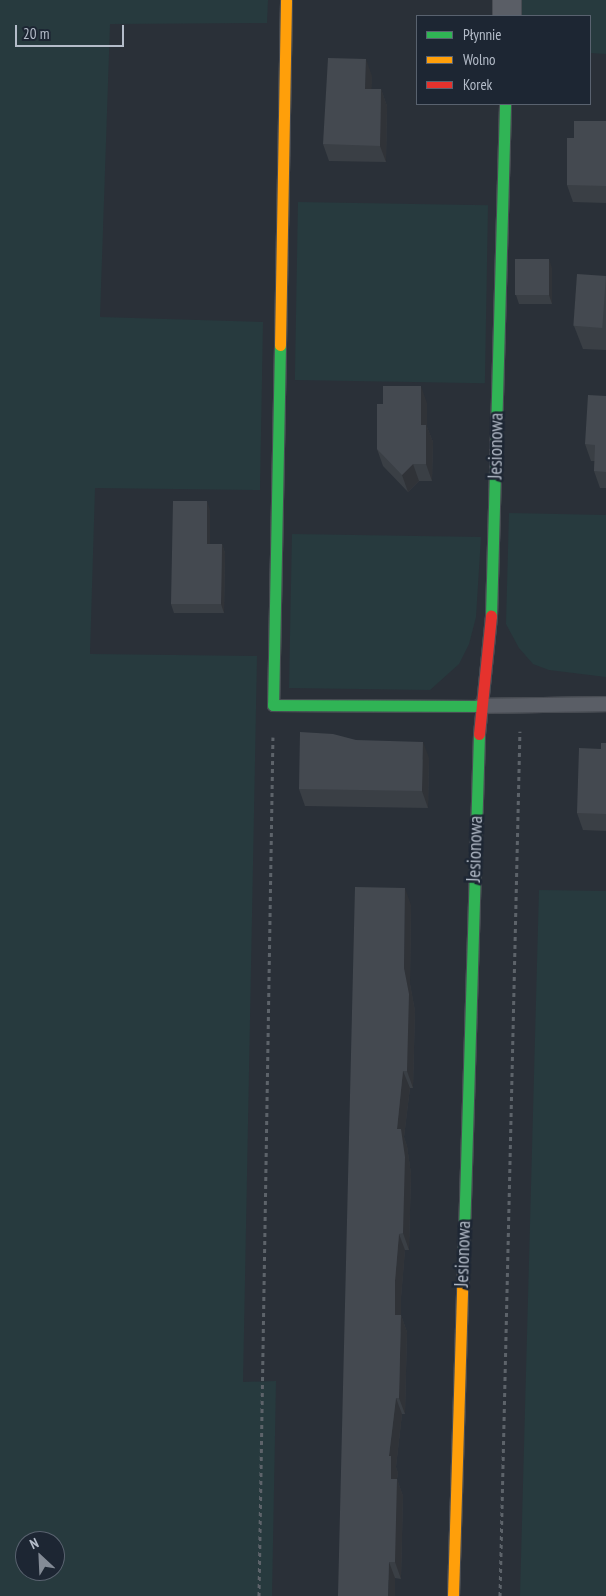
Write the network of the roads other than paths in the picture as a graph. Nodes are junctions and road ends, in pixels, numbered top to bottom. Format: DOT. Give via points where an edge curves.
graph roads {
  1 [pos="286,0"];
  2 [pos="507,0"];
  3 [pos="507,15"];
  4 [pos="505,105"];
  5 [pos="606,704"];
  6 [pos="480,706"];
  7 [pos="453,1596"];
  1 -- 6 [label="street" via="273,705"];
  2 -- 3 [label="street"];
  4 -- 6 [label="street, Jesionowa" via="491,635"];
  5 -- 6 [label="lane"];
  6 -- 7 [label="street, Jesionowa"];
}
